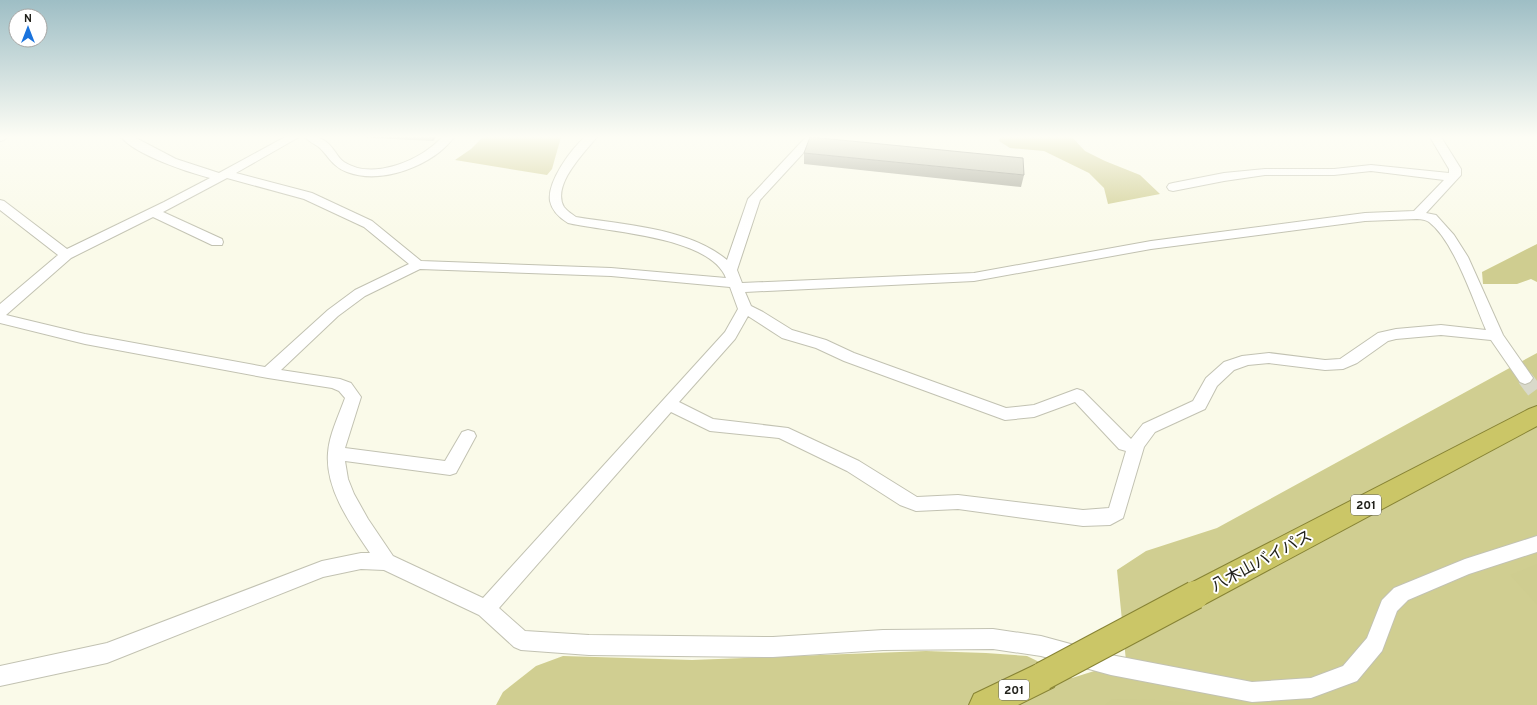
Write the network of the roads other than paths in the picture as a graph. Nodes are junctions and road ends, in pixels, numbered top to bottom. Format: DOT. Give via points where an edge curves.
graph roads {
  1 [pos="204,170"];
  2 [pos="234,170"];
  3 [pos="351,170"];
  4 [pos="389,170"];
  5 [pos="565,170"];
  6 [pos="782,170"];
  7 [pos="1353,170"];
  8 [pos="1389,170"];
  9 [pos="1455,170"];
  10 [pos="224,175"];
  11 [pos="1454,177"];
  12 [pos="1173,186"];
  13 [pos="0,204"];
  14 [pos="153,212"];
  15 [pos="1417,215"];
  16 [pos="217,242"];
  17 [pos="66,255"];
  18 [pos="418,265"];
  19 [pos="733,280"];
  20 [pos="745,309"];
  21 [pos="0,312"];
  22 [pos="0,318"];
  23 [pos="1496,336"];
  24 [pos="268,373"];
  25 [pos="1525,378"];
  26 [pos="669,404"];
  27 [pos="1537,415"];
  28 [pos="468,436"];
  29 [pos="1135,448"];
  30 [pos="336,453"];
  31 [pos="1537,544"];
  32 [pos="386,562"];
  33 [pos="486,609"];
  34 [pos="0,676"];
  35 [pos="985,705"];
  1 -- 10 [label="street"];
  2 -- 10 [label="street"];
  3 -- 4 [label="street" via="367,173"];
  5 -- 19 [label="street" via="556,191 556,201 560,211 572,220 672,237 697,246 716,258"];
  6 -- 19 [label="street" via="754,199"];
  7 -- 12 [label="street" via="1265,172"];
  8 -- 11 [label="street"];
  9 -- 11 [label="street"];
  10 -- 14 [label="street"];
  10 -- 18 [label="street" via="308,196 368,224"];
  11 -- 15 [label="street"];
  13 -- 17 [label="street"];
  14 -- 16 [label="street"];
  14 -- 17 [label="street"];
  15 -- 19 [label="street" via="1365,217 1151,245 974,277"];
  15 -- 23 [label="street" via="1432,218 1448,235 1461,257"];
  17 -- 21 [label="street"];
  18 -- 19 [label="street" via="611,272"];
  18 -- 24 [label="street" via="355,297 333,313"];
  19 -- 20 [label="street"];
  20 -- 26 [label="street" via="730,335"];
  20 -- 29 [label="street" via="787,334 821,344 849,357 1005,414 1022,415 1036,412 1077,395 1125,444"];
  22 -- 24 [label="street" via="85,339"];
  23 -- 25 [label="street"];
  23 -- 29 [label="street" via="1441,330 1396,334 1383,337 1343,364 1325,365 1269,358 1247,360 1229,366 1211,382 1199,405 1149,428"];
  24 -- 30 [label="street" via="345,387 353,397"];
  26 -- 29 [label="street" via="710,425 782,432 853,466 916,504 958,502 1083,518 1110,517 1116,514"];
  26 -- 33 [label="street"];
  27 -- 35 [label="highway, 八木山バイパス / 201, bridge"];
  28 -- 30 [label="street" via="450,468"];
  30 -- 32 [label="street" via="336,468 348,501"];
  31 -- 33 [label="street" via="1466,567 1401,594 1389,606 1376,644 1350,674 1311,688 1252,692 1110,665 1041,646 994,639 890,640 773,647 589,645 521,640"];
  32 -- 33 [label="street"];
  32 -- 34 [label="street" via="361,561 322,569 107,653"];
}
